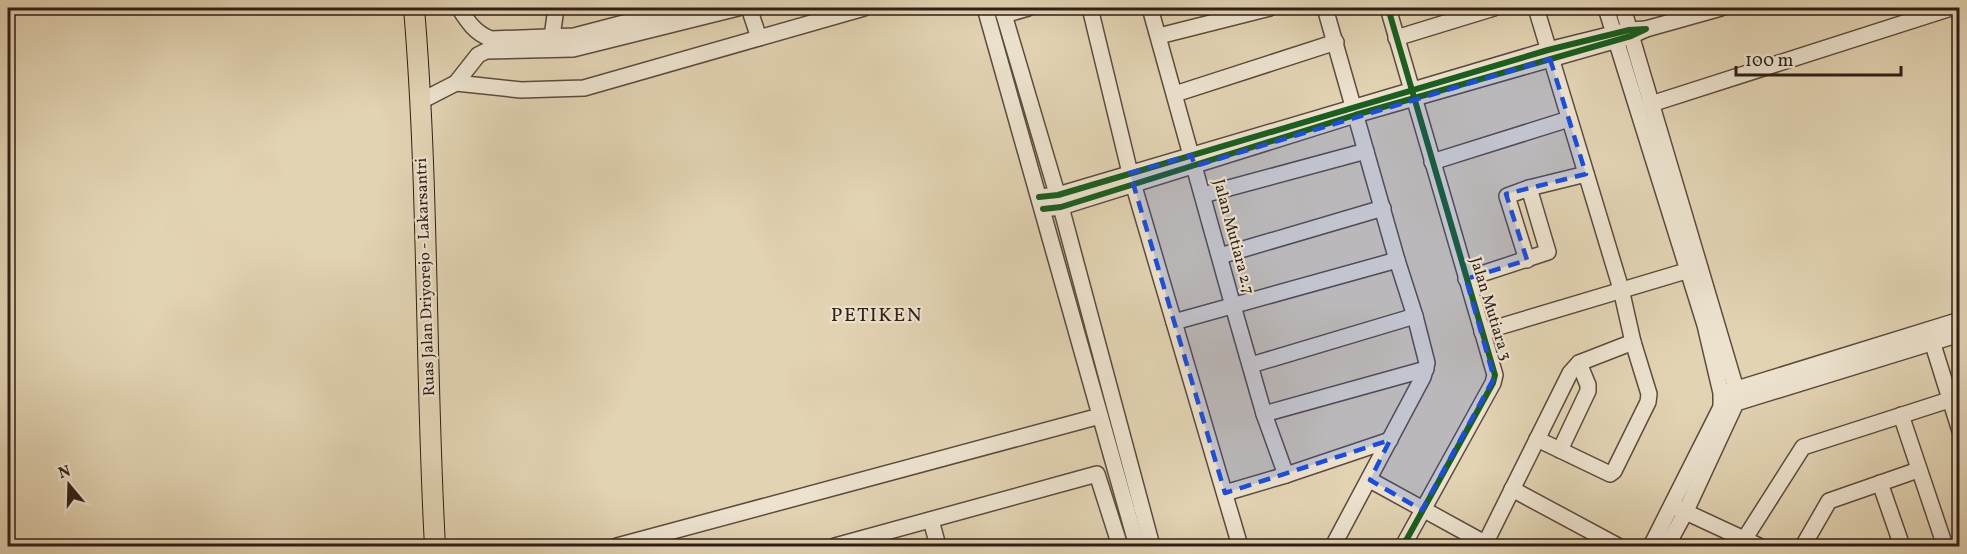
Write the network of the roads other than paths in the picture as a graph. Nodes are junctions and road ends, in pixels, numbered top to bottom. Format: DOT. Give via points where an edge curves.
graph roads {
  1 [pos="414,8"];
  2 [pos="459,8"];
  3 [pos="556,8"];
  4 [pos="681,8"];
  5 [pos="738,8"];
  6 [pos="749,8"];
  7 [pos="864,8"];
  8 [pos="985,8"];
  9 [pos="1028,8"];
  10 [pos="1090,8"];
  11 [pos="1150,8"];
  12 [pos="1270,8"];
  13 [pos="1325,8"];
  14 [pos="1388,8"];
  15 [pos="1494,8"];
  16 [pos="1536,8"];
  17 [pos="1606,8"];
  18 [pos="1623,8"];
  19 [pos="1721,8"];
  20 [pos="1951,8"];
  21 [pos="1003,11"];
  22 [pos="1696,11"];
  23 [pos="1630,33"];
  24 [pos="1159,36"];
  25 [pos="552,37"];
  26 [pos="759,38"];
  27 [pos="1396,38"];
  28 [pos="1615,38"];
  29 [pos="1336,42"];
  30 [pos="1549,55"];
  31 [pos="456,83"];
  32 [pos="1175,94"];
  33 [pos="1413,94"];
  34 [pos="421,101"];
  35 [pos="1652,104"];
  36 [pos="1354,111"];
  37 [pos="1569,119"];
  38 [pos="1366,151"];
  39 [pos="1193,161"];
  40 [pos="1432,162"];
  41 [pos="1586,174"];
  42 [pos="1132,179"];
  43 [pos="1529,188"];
  44 [pos="1203,195"];
  45 [pos="1060,201"];
  46 [pos="1041,203"];
  47 [pos="1383,208"];
  48 [pos="1220,256"];
  49 [pos="1397,260"];
  50 [pos="1527,260"];
  51 [pos="1693,268"];
  52 [pos="1466,279"];
  53 [pos="1621,289"];
  54 [pos="1233,306"];
  55 [pos="1415,316"];
  56 [pos="1959,320"];
  57 [pos="1174,322"];
  58 [pos="1482,332"];
  59 [pos="1959,334"];
  60 [pos="1930,336"];
  61 [pos="1633,342"];
  62 [pos="1579,363"];
  63 [pos="1251,365"];
  64 [pos="1426,369"];
  65 [pos="1728,398"];
  66 [pos="1953,404"];
  67 [pos="1264,414"];
  68 [pos="1901,415"];
  69 [pos="1100,416"];
  70 [pos="1959,432"];
  71 [pos="1537,439"];
  72 [pos="1390,440"];
  73 [pos="1560,450"];
  74 [pos="1918,470"];
  75 [pos="1286,475"];
  76 [pos="1370,480"];
  77 [pos="1880,483"];
  78 [pos="1512,489"];
  79 [pos="1225,493"];
  80 [pos="1679,509"];
  81 [pos="1422,510"];
  82 [pos="931,520"];
  83 [pos="1742,543"];
  84 [pos="1115,545"];
  85 [pos="1487,545"];
  86 [pos="435,546"];
  87 [pos="616,546"];
  88 [pos="837,546"];
  89 [pos="938,546"];
  90 [pos="1137,546"];
  91 [pos="1152,546"];
  92 [pos="1240,546"];
  93 [pos="1333,546"];
  94 [pos="1403,546"];
  95 [pos="1618,546"];
  96 [pos="1651,546"];
  97 [pos="1667,546"];
  98 [pos="1759,546"];
  99 [pos="1803,546"];
  100 [pos="1902,546"];
  101 [pos="1945,546"];
  1 -- 34 [label="main road, Ruas Jalan Driyorejo - Lakarsantri"];
  2 -- 25 [label="street" via="471,27 491,39"];
  3 -- 25 [label="street"];
  4 -- 25 [label="street" via="574,36"];
  5 -- 31 [label="street" via="573,49 486,51 478,55"];
  6 -- 26 [label="street"];
  7 -- 26 [label="street"];
  8 -- 46 [label="street"];
  9 -- 21 [label="street"];
  10 -- 42 [label="street"];
  11 -- 24 [label="street, Jalan Mutiara 2.7"];
  12 -- 24 [label="street"];
  13 -- 29 [label="street"];
  14 -- 27 [label="street, Jalan Mutiara 3"];
  15 -- 27 [label="street"];
  16 -- 30 [label="street"];
  17 -- 28 [label="street"];
  18 -- 23 [label="street"];
  19 -- 22 [label="street"];
  20 -- 35 [label="street"];
  21 -- 45 [label="street"];
  22 -- 23 [label="street"];
  23 -- 28 [label="street"];
  23 -- 35 [label="street"];
  24 -- 32 [label="street, Jalan Mutiara 2.7"];
  26 -- 31 [label="street" via="584,88 521,90"];
  27 -- 33 [label="street, Jalan Mutiara 3"];
  28 -- 30 [label="street"];
  28 -- 51 [label="street"];
  29 -- 32 [label="street"];
  29 -- 36 [label="street"];
  30 -- 33 [label="street"];
  30 -- 37 [label="street"];
  31 -- 34 [label="street"];
  32 -- 39 [label="street, Jalan Mutiara 2.7"];
  33 -- 36 [label="street"];
  33 -- 40 [label="street, Jalan Mutiara 3"];
  34 -- 86 [label="main road, Ruas Jalan Driyorejo - Lakarsantri"];
  35 -- 51 [label="street"];
  36 -- 38 [label="street"];
  36 -- 39 [label="street"];
  37 -- 40 [label="street"];
  37 -- 41 [label="street"];
  38 -- 44 [label="street"];
  38 -- 47 [label="street"];
  39 -- 42 [label="street"];
  39 -- 44 [label="street, Jalan Mutiara 2.7"];
  40 -- 52 [label="street, Jalan Mutiara 3"];
  41 -- 43 [label="street"];
  41 -- 53 [label="street"];
  42 -- 45 [label="street"];
  42 -- 57 [label="street"];
  43 -- 50 [label="street" via="1548,252"];
  43 -- 50 [label="street" via="1507,195"];
  44 -- 48 [label="street, Jalan Mutiara 2.7"];
  45 -- 46 [label="street"];
  45 -- 91 [label="street"];
  46 -- 69 [label="street"];
  47 -- 48 [label="street"];
  47 -- 49 [label="street"];
  48 -- 54 [label="street, Jalan Mutiara 2.7"];
  49 -- 54 [label="street"];
  49 -- 55 [label="street"];
  50 -- 52 [label="street"];
  51 -- 53 [label="street"];
  51 -- 65 [label="street"];
  52 -- 58 [label="street, Jalan Mutiara 3"];
  53 -- 58 [label="street"];
  53 -- 61 [label="street"];
  54 -- 57 [label="street"];
  54 -- 63 [label="street, Jalan Mutiara 2.7"];
  55 -- 63 [label="street"];
  55 -- 64 [label="street"];
  56 -- 60 [label="street"];
  57 -- 79 [label="street"];
  58 -- 81 [label="street, Jalan Mutiara 3" via="1494,378"];
  59 -- 60 [label="street"];
  60 -- 65 [label="street"];
  60 -- 66 [label="street"];
  61 -- 62 [label="street"];
  61 -- 73 [label="street" via="1646,381 1648,402 1614,471 1604,473"];
  62 -- 71 [label="street" via="1565,381"];
  62 -- 73 [label="street" via="1588,391"];
  63 -- 67 [label="street, Jalan Mutiara 2.7"];
  64 -- 67 [label="street"];
  64 -- 72 [label="street"];
  65 -- 80 [label="street"];
  66 -- 68 [label="street"];
  66 -- 70 [label="street"];
  67 -- 75 [label="street, Jalan Mutiara 2.7"];
  68 -- 74 [label="street"];
  68 -- 83 [label="street" via="1803,447"];
  69 -- 87 [label="street"];
  69 -- 90 [label="street"];
  71 -- 73 [label="street"];
  71 -- 78 [label="street"];
  72 -- 75 [label="street"];
  72 -- 76 [label="street"];
  74 -- 77 [label="street"];
  74 -- 101 [label="street"];
  75 -- 79 [label="street"];
  76 -- 81 [label="street"];
  76 -- 93 [label="street"];
  77 -- 99 [label="street" via="1829,501"];
  77 -- 100 [label="street"];
  78 -- 85 [label="street"];
  78 -- 95 [label="street"];
  79 -- 92 [label="street"];
  80 -- 83 [label="street"];
  80 -- 96 [label="street"];
  80 -- 97 [label="street"];
  81 -- 85 [label="street"];
  81 -- 94 [label="street, Jalan Mutiara 3"];
  82 -- 84 [label="street" via="1097,474"];
  82 -- 88 [label="street"];
  82 -- 89 [label="street"];
  83 -- 98 [label="street"];
}
